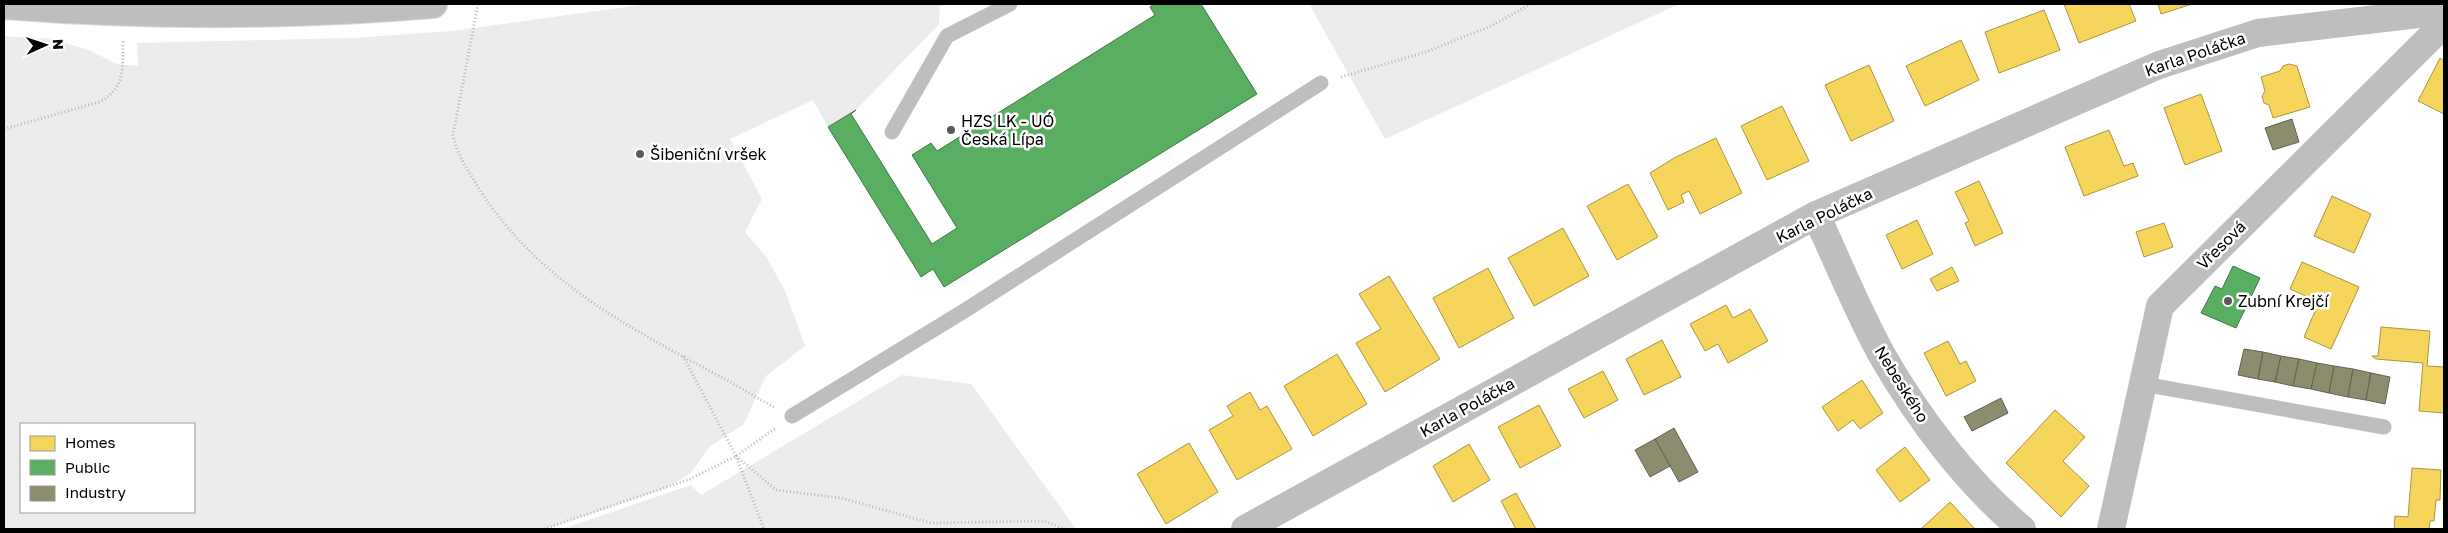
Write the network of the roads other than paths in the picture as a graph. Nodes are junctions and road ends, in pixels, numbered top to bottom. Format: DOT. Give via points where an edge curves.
graph roads {
  1 [pos="433,4"];
  2 [pos="1010,4"];
  3 [pos="4,5"];
  4 [pos="2444,11"];
  5 [pos="2444,24"];
  6 [pos="1321,83"];
  7 [pos="892,132"];
  8 [pos="1816,215"];
  9 [pos="2143,384"];
  10 [pos="792,416"];
  11 [pos="2384,427"];
  12 [pos="1244,529"];
  13 [pos="2022,529"];
  14 [pos="2111,529"];
  1 -- 3 [label="street" via="290,12 123,11"];
  2 -- 7 [label="lane" via="947,36"];
  4 -- 8 [label="street, Karla Poláčka" via="2258,33 2158,65"];
  5 -- 9 [label="street, Vřesová" via="2160,306"];
  6 -- 10 [label="lane" via="964,311"];
  8 -- 12 [label="street, Karla Poláčka"];
  8 -- 13 [label="street, Nebeského" via="1883,357 1922,417 1967,474"];
  9 -- 11 [label="lane"];
  9 -- 14 [label="street, Vřesová"];
}
